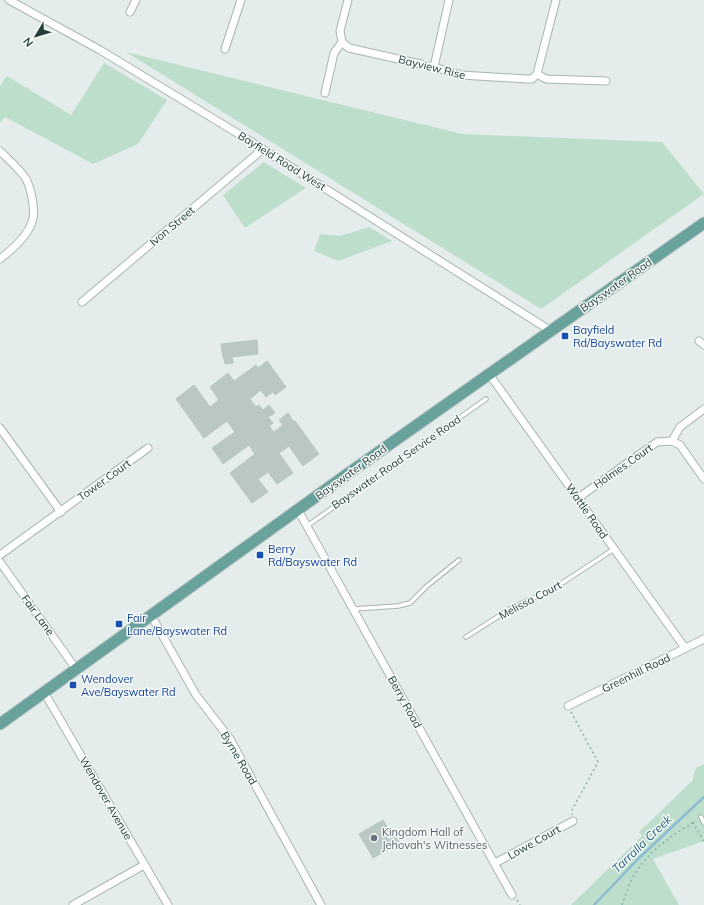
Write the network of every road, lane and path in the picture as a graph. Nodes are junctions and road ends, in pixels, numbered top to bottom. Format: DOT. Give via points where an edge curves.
graph roads {
  1 [pos="9,0"];
  2 [pos="136,0"];
  3 [pos="241,0"];
  4 [pos="348,0"];
  5 [pos="450,0"];
  6 [pos="556,0"];
  7 [pos="20,3"];
  8 [pos="130,12"];
  9 [pos="342,42"];
  10 [pos="225,49"];
  11 [pos="434,67"];
  12 [pos="538,74"];
  13 [pos="606,81"];
  14 [pos="325,93"];
  15 [pos="263,149"];
  16 [pos="0,151"];
  17 [pos="704,223"];
  18 [pos="0,258"];
  19 [pos="82,302"];
  20 [pos="551,331"];
  21 [pos="489,374"];
  22 [pos="486,399"];
  23 [pos="704,409"];
  24 [pos="0,428"];
  25 [pos="672,441"];
  26 [pos="148,448"];
  27 [pos="704,479"];
  28 [pos="578,498"];
  29 [pos="298,510"];
  30 [pos="61,512"];
  31 [pos="307,526"];
  32 [pos="614,549"];
  33 [pos="0,555"];
  34 [pos="460,560"];
  35 [pos="0,562"];
  36 [pos="353,609"];
  37 [pos="151,615"];
  38 [pos="466,637"];
  39 [pos="704,639"];
  40 [pos="685,648"];
  41 [pos="76,669"];
  42 [pos="44,692"];
  43 [pos="568,706"];
  44 [pos="0,724"];
  45 [pos="701,817"];
  46 [pos="573,821"];
  47 [pos="693,822"];
  48 [pos="704,823"];
  49 [pos="704,842"];
  50 [pos="495,864"];
  51 [pos="144,865"];
  52 [pos="512,894"];
  53 [pos="73,905"];
  54 [pos="168,905"];
  55 [pos="321,905"];
  56 [pos="622,905"];
  1 -- 7 [label="street, Bayfield Road West"];
  2 -- 8 [label="street"];
  3 -- 10 [label="street"];
  4 -- 9 [label="street" via="340,31"];
  5 -- 11 [label="street"];
  6 -- 12 [label="street"];
  7 -- 15 [label="street, Bayfield Road West"];
  9 -- 11 [label="street, Bayview Rise" via="349,48"];
  9 -- 14 [label="street" via="334,53"];
  11 -- 12 [label="street, Bayview Rise" via="461,75 532,79"];
  12 -- 13 [label="street" via="546,79"];
  15 -- 19 [label="street, Ivon Street"];
  15 -- 20 [label="street, Bayfield Road West"];
  16 -- 18 [label="street" via="27,180 33,218 22,238"];
  17 -- 20 [label="main road, Bayswater Road"];
  20 -- 21 [label="main road, Bayswater Road"];
  21 -- 28 [label="street, Wattle Road"];
  21 -- 29 [label="main road, Bayswater Road"];
  22 -- 31 [label="lane, Bayswater Road Service Road"];
  23 -- 25 [label="street" via="680,428"];
  24 -- 30 [label="street"];
  25 -- 27 [label="street" via="680,445"];
  25 -- 28 [label="street, Holmes Court" via="657,442"];
  26 -- 30 [label="street, Tower Court"];
  28 -- 32 [label="street, Wattle Road"];
  29 -- 31 [label="street, Berry Road"];
  29 -- 37 [label="main road, Bayswater Road"];
  30 -- 33 [label="street, Tower Court"];
  31 -- 36 [label="street, Berry Road"];
  32 -- 38 [label="lane, Melissa Court" via="550,591 513,607"];
  32 -- 40 [label="street, Wattle Road"];
  34 -- 36 [label="lane" via="410,603"];
  35 -- 41 [label="street, Fair Lane"];
  36 -- 50 [label="street, Berry Road"];
  37 -- 41 [label="main road, Bayswater Road"];
  37 -- 55 [label="street, Byrne Road" via="196,695 230,739"];
  39 -- 40 [label="street, Greenhill Road"];
  40 -- 43 [label="street, Greenhill Road"];
  41 -- 42 [label="main road, Bayswater Road"];
  42 -- 44 [label="main road, Bayswater Road"];
  42 -- 51 [label="street, Wendover Avenue"];
  43 -- 46 [label="path" via="598,762 572,810"];
  45 -- 47 [label="path"];
  45 -- 48 [label="lane"];
  46 -- 50 [label="street, Lowe Court"];
  47 -- 49 [label="path"];
  47 -- 56 [label="path" via="663,843 640,868 631,880"];
  50 -- 52 [label="street, Berry Road"];
  51 -- 53 [label="street"];
  51 -- 54 [label="street, Wendover Avenue"];
}
